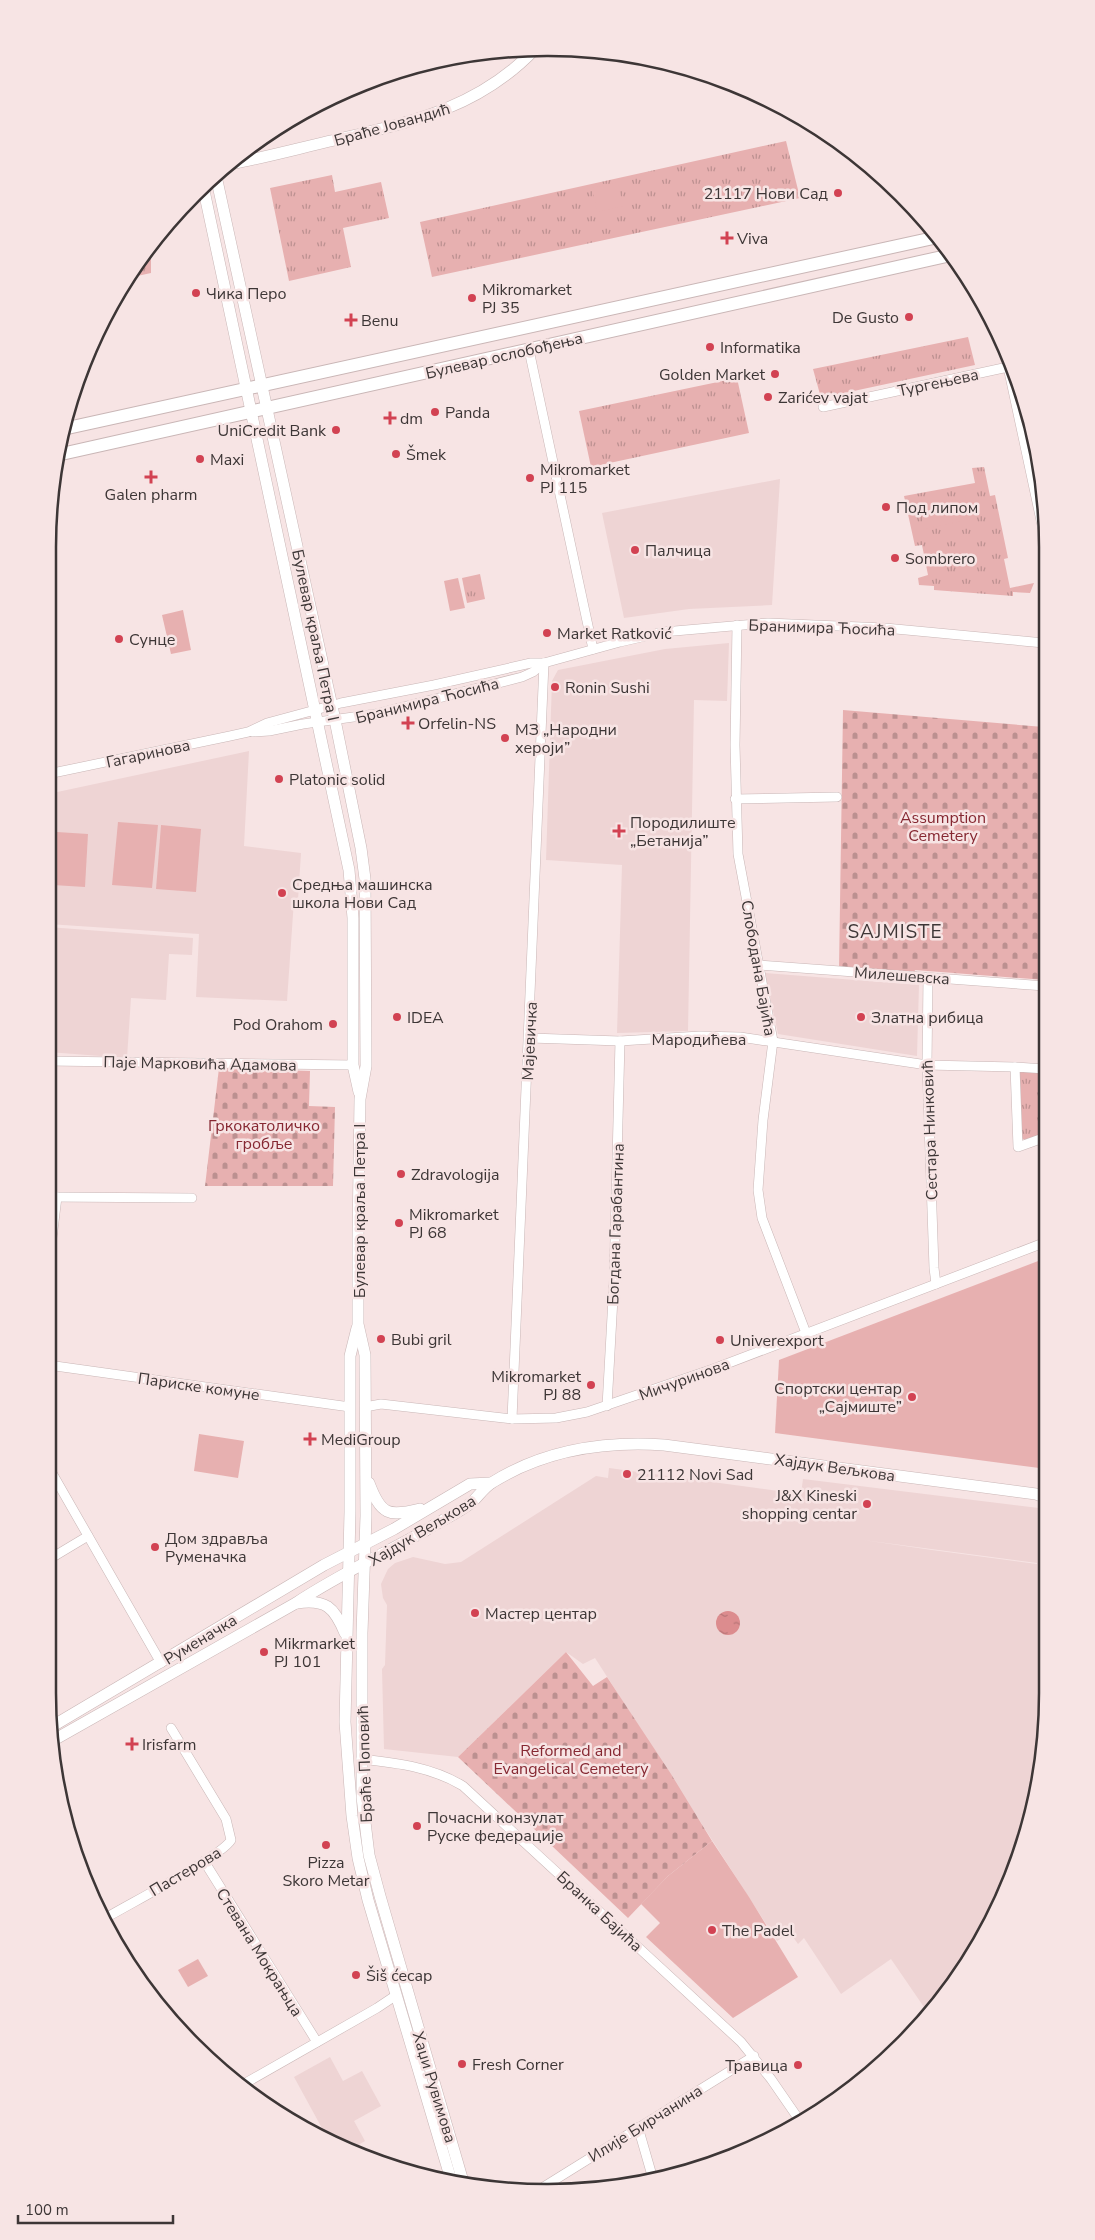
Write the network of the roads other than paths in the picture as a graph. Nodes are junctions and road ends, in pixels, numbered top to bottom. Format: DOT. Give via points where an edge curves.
graph roads {
  1 [pos="526,57"];
  2 [pos="245,161"];
  3 [pos="218,184"];
  4 [pos="205,195"];
  5 [pos="929,239"];
  6 [pos="943,257"];
  7 [pos="529,350"];
  8 [pos="1004,368"];
  9 [pos="262,385"];
  10 [pos="246,389"];
  11 [pos="1013,390"];
  12 [pos="824,407"];
  13 [pos="267,408"];
  14 [pos="251,412"];
  15 [pos="71,427"];
  16 [pos="66,453"];
  17 [pos="1037,500"];
  18 [pos="737,625"];
  19 [pos="1039,643"];
  20 [pos="593,649"];
  21 [pos="544,663"];
  22 [pos="332,706"];
  23 [pos="315,710"];
  24 [pos="335,720"];
  25 [pos="318,722"];
  26 [pos="248,732"];
  27 [pos="56,772"];
  28 [pos="837,797"];
  29 [pos="735,799"];
  30 [pos="758,965"];
  31 [pos="928,977"];
  32 [pos="1039,986"];
  33 [pos="530,1038"];
  34 [pos="773,1040"];
  35 [pos="620,1041"];
  36 [pos="56,1061"];
  37 [pos="927,1064"];
  38 [pos="353,1065"];
  39 [pos="1015,1070"];
  40 [pos="1039,1070"];
  41 [pos="360,1099"];
  42 [pos="1039,1140"];
  43 [pos="57,1198"];
  44 [pos="192,1198"];
  45 [pos="56,1206"];
  46 [pos="1039,1245"];
  47 [pos="936,1284"];
  48 [pos="358,1324"];
  49 [pos="806,1333"];
  50 [pos="56,1366"];
  51 [pos="350,1406"];
  52 [pos="607,1406"];
  53 [pos="365,1407"];
  54 [pos="512,1420"];
  55 [pos="366,1475"];
  56 [pos="56,1480"];
  57 [pos="491,1483"];
  58 [pos="1039,1494"];
  59 [pos="434,1505"];
  60 [pos="88,1536"];
  61 [pos="365,1544"];
  62 [pos="349,1552"];
  63 [pos="56,1555"];
  64 [pos="364,1564"];
  65 [pos="349,1572"];
  66 [pos="296,1603"];
  67 [pos="347,1637"];
  68 [pos="161,1663"];
  69 [pos="57,1724"];
  70 [pos="171,1728"];
  71 [pos="58,1738"];
  72 [pos="361,1759"];
  73 [pos="204,1861"];
  74 [pos="110,1916"];
  75 [pos="406,1989"];
  76 [pos="396,1996"];
  77 [pos="317,2042"];
  78 [pos="754,2056"];
  79 [pos="248,2082"];
  80 [pos="796,2116"];
  81 [pos="638,2127"];
  82 [pos="651,2172"];
  83 [pos="449,2173"];
  84 [pos="461,2176"];
  85 [pos="548,2184"];
  1 -- 2 [label="street, Браће Јовандић" via="498,82 450,108 362,134"];
  3 -- 9 [label="street, Булевар краља Петра I"];
  4 -- 10 [label="street, Булевар краља Петра I"];
  5 -- 9 [label="main road, Булевар ослобођења"];
  6 -- 7 [label="main road, Булевар ослобођења"];
  7 -- 13 [label="main road, Булевар ослобођења"];
  7 -- 20 [label="street"];
  8 -- 12 [label="street, Тургењева"];
  9 -- 10 [label="main road, Булевар ослобођења"];
  9 -- 13 [label="street, Булевар краља Петра I"];
  10 -- 14 [label="street, Булевар краља Петра I"];
  10 -- 15 [label="main road, Булевар ослобођења"];
  11 -- 17 [label="street, Тургењева"];
  13 -- 14 [label="main road, Булевар ослобођења"];
  13 -- 22 [label="street, Булевар краља Петра I"];
  14 -- 16 [label="main road, Булевар ослобођења"];
  14 -- 23 [label="street, Булевар краља Петра I"];
  18 -- 19 [label="street, Бранимира Ћосића" via="782,623 885,628"];
  18 -- 20 [label="street, Бранимира Ћосића" via="663,632"];
  18 -- 29 [label="street, Слободана Бајића"];
  20 -- 21 [label="street, Бранимира Ћосића"];
  21 -- 22 [label="street, Бранимира Ћосића" via="531,663"];
  21 -- 24 [label="street, Бранимира Ћосића" via="522,676 375,714"];
  21 -- 33 [label="street, Мајевичка"];
  22 -- 23 [label="street, Гагаринова"];
  22 -- 24 [label="street, Булевар краља Петра I"];
  23 -- 25 [label="street, Булевар краља Петра I"];
  23 -- 26 [label="street, Гагаринова" via="267,723"];
  24 -- 25 [label="street, Гагаринова"];
  24 -- 41 [label="street, Булевар краља Петра I" via="365,879 366,1066"];
  25 -- 26 [label="street, Гагаринова"];
  25 -- 38 [label="street, Булевар краља Петра I" via="352,897"];
  26 -- 27 [label="street, Гагаринова"];
  28 -- 29 [label="street"];
  29 -- 30 [label="street, Слободана Бајића" via="738,854"];
  30 -- 31 [label="street, Милешевска"];
  30 -- 34 [label="street, Слободана Бајића"];
  31 -- 32 [label="street, Милешевска"];
  31 -- 37 [label="street, Сестара Нинковић"];
  33 -- 35 [label="street, Мародићева"];
  33 -- 54 [label="street, Мајевичка"];
  34 -- 35 [label="street, Мародићева" via="700,1036"];
  34 -- 37 [label="street, Мародићева"];
  34 -- 49 [label="street, Слободана Бајића" via="758,1190 762,1218"];
  35 -- 52 [label="street, Богдана Гарабантина" via="614,1280"];
  36 -- 38 [label="street, Паје Марковића Адамова"];
  37 -- 39 [label="street, Мародићева"];
  37 -- 47 [label="street, Сестара Нинковић"];
  38 -- 41 [label="street, Булевар краља Петра I"];
  39 -- 40 [label="street, Мародићева"];
  39 -- 42 [label="street" via="1018,1147"];
  41 -- 48 [label="street, Булевар краља Петра I"];
  43 -- 44 [label="street"];
  43 -- 45 [label="street"];
  46 -- 47 [label="street, Мичуринова"];
  47 -- 49 [label="street, Мичуринова"];
  48 -- 51 [label="street, Булевар краља Петра I" via="350,1356"];
  48 -- 53 [label="street, Булевар краља Петра I" via="366,1355"];
  49 -- 52 [label="street, Мичуринова"];
  50 -- 51 [label="street, Париске комуне"];
  51 -- 62 [label="street, Булевар краља Петра I"];
  52 -- 54 [label="street, Мичуринова" via="556,1418"];
  53 -- 54 [label="street, Мичуринова" via="381,1404"];
  53 -- 55 [label="street, Булевар краља Петра I"];
  55 -- 59 [label="street" via="376,1502 384,1511 396,1514"];
  55 -- 61 [label="street, Булевар краља Петра I"];
  56 -- 60 [label="street"];
  57 -- 58 [label="street, Хајдук Вељкова" via="553,1455 589,1446 630,1443 694,1448"];
  57 -- 59 [label="street, Хајдук Вељкова" via="470,1484"];
  57 -- 64 [label="street, Хајдук Вељкова" via="469,1504"];
  59 -- 61 [label="street, Хајдук Вељкова"];
  60 -- 63 [label="street"];
  60 -- 68 [label="street"];
  61 -- 62 [label="street, Хајдук Вељкова"];
  61 -- 64 [label="street, Булевар краља Петра I"];
  62 -- 65 [label="street, Булевар краља Петра I"];
  62 -- 68 [label="street, Руменачка"];
  64 -- 65 [label="street, Хајдук Вељкова"];
  64 -- 72 [label="street, Браће Поповић"];
  65 -- 66 [label="street, Руменачка"];
  65 -- 67 [label="street, Браће Поповић"];
  66 -- 67 [label="street" via="316,1601 329,1606"];
  66 -- 71 [label="street, Руменачка"];
  67 -- 76 [label="street, Браће Поповић" via="345,1722 352,1816 358,1858"];
  68 -- 69 [label="street, Руменачка"];
  70 -- 73 [label="street, Пастерова" via="230,1831 231,1840 227,1846"];
  72 -- 75 [label="street, Браће Поповић" via="363,1814 369,1855"];
  72 -- 78 [label="street, Бранка Бајића" via="413,1766 448,1776 463,1786"];
  73 -- 74 [label="street, Пастерова"];
  73 -- 77 [label="street, Стевана Мокрањца"];
  75 -- 84 [label="street, Хаџи Рувимова"];
  76 -- 77 [label="street"];
  76 -- 83 [label="street, Хаџи Рувимова"];
  77 -- 79 [label="street"];
  78 -- 80 [label="street, Бранка Бајића"];
  78 -- 81 [label="street, Илије Бирчанина"];
  81 -- 82 [label="street"];
  81 -- 85 [label="street, Илије Бирчанина"];
}
